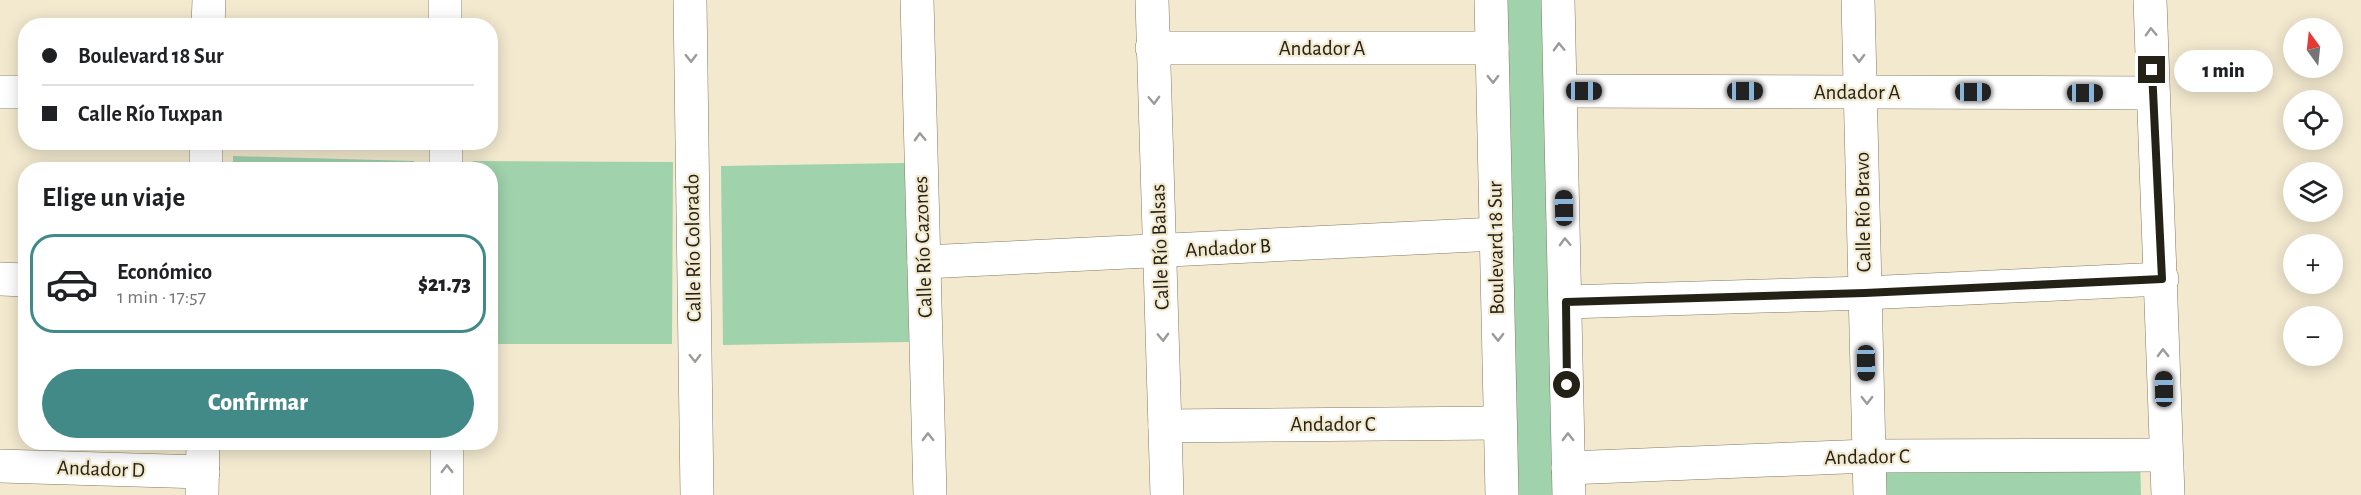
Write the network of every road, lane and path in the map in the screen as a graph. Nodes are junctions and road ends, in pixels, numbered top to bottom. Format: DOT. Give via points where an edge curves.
graph roads {
  1 [pos="209,0"];
  2 [pos="445,0"];
  3 [pos="690,0"];
  4 [pos="917,0"];
  5 [pos="1152,0"];
  6 [pos="1491,0"];
  7 [pos="1558,0"];
  8 [pos="1858,0"];
  9 [pos="2150,0"];
  10 [pos="208,18"];
  11 [pos="445,18"];
  12 [pos="1152,48"];
  13 [pos="1492,48"];
  14 [pos="1560,91"];
  15 [pos="0,92"];
  16 [pos="18,92"];
  17 [pos="1860,92"];
  18 [pos="2153,93"];
  19 [pos="1496,234"];
  20 [pos="1160,251"];
  21 [pos="924,262"];
  22 [pos="0,279"];
  23 [pos="2162,279"];
  24 [pos="18,280"];
  25 [pos="1865,293"];
  26 [pos="1566,302"];
  27 [pos="1500,423"];
  28 [pos="1165,426"];
  29 [pos="447,450"];
  30 [pos="2165,455"];
  31 [pos="1869,456"];
  32 [pos="0,466"];
  33 [pos="202,470"];
  34 [pos="1569,482"];
  35 [pos="447,495"];
  36 [pos="697,495"];
  37 [pos="930,495"];
  38 [pos="1167,495"];
  39 [pos="1502,495"];
  40 [pos="1870,495"];
  41 [pos="2168,495"];
  1 -- 10 [label="street"];
  2 -- 11 [label="street"];
  3 -- 36 [label="street, Calle Río Colorado, one-way"];
  21 -- 4 [label="street, Calle Río Cazones, one-way"];
  5 -- 12 [label="street, Calle Río Balsas"];
  6 -- 13 [label="street, Boulevard 18 Sur"];
  14 -- 7 [label="street, one-way"];
  8 -- 17 [label="street, Calle Río Bravo, one-way"];
  18 -- 9 [label="street, one-way"];
  12 -- 13 [label="street, Andador A"];
  12 -- 20 [label="street, Calle Río Balsas, one-way"];
  13 -- 19 [label="street, Boulevard 18 Sur, one-way"];
  14 -- 17 [label="street, Andador A"];
  26 -- 14 [label="street, one-way"];
  15 -- 16 [label="street"];
  17 -- 18 [label="street, Andador A"];
  17 -- 25 [label="street, Calle Río Bravo"];
  18 -- 23 [label="street"];
  19 -- 20 [label="street, Andador B"];
  19 -- 27 [label="street, Boulevard 18 Sur, one-way"];
  20 -- 21 [label="street, Andador B"];
  20 -- 28 [label="street, Calle Río Balsas, one-way"];
  37 -- 21 [label="street, Calle Río Cazones, one-way"];
  22 -- 24 [label="street"];
  23 -- 25 [label="street"];
  30 -- 23 [label="street, one-way"];
  25 -- 26 [label="street"];
  25 -- 31 [label="street, Calle Río Bravo, one-way"];
  34 -- 26 [label="street, one-way"];
  27 -- 28 [label="street, Andador C"];
  27 -- 39 [label="street, Boulevard 18 Sur"];
  28 -- 38 [label="street, Calle Río Balsas"];
  35 -- 29 [label="street, one-way"];
  30 -- 31 [label="street, Andador C"];
  30 -- 41 [label="street"];
  31 -- 34 [label="street, Andador C"];
  31 -- 40 [label="street, Calle Río Bravo"];
  32 -- 33 [label="street, Andador D"];
}
